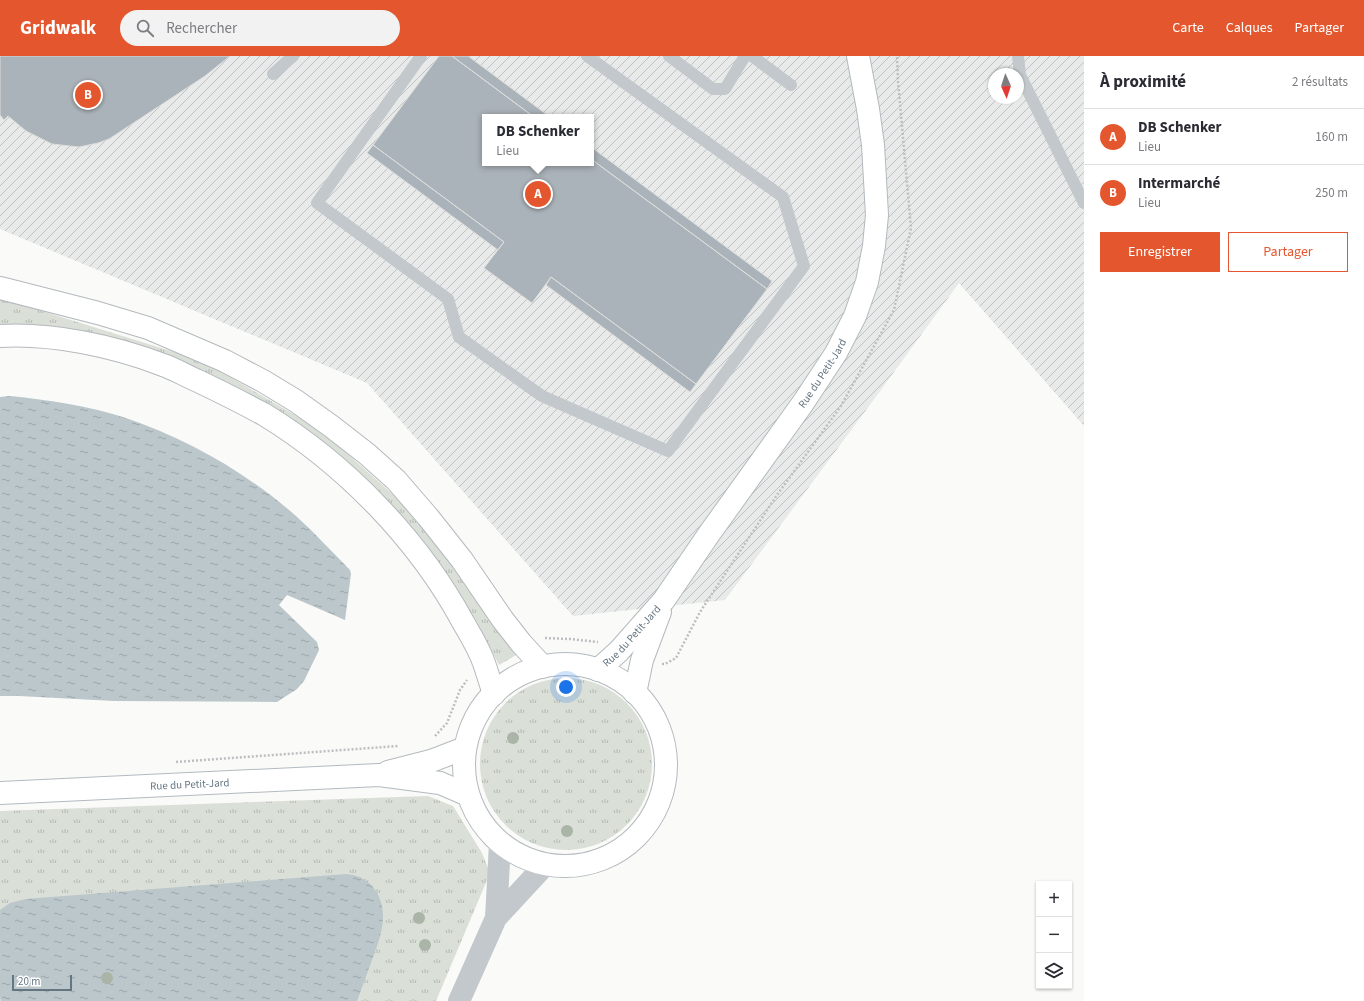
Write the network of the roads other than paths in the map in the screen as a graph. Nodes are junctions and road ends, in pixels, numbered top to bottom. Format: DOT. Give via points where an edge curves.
graph roads {
  1 [pos="294,56"];
  2 [pos="421,56"];
  3 [pos="587,56"];
  4 [pos="670,56"];
  5 [pos="745,56"];
  6 [pos="752,56"];
  7 [pos="858,56"];
  8 [pos="870,56"];
  9 [pos="1018,56"];
  10 [pos="273,74"];
  11 [pos="791,85"];
  12 [pos="868,109"];
  13 [pos="1084,203"];
  14 [pos="0,288"];
  15 [pos="0,336"];
  16 [pos="664,600"];
  17 [pos="543,667"];
  18 [pos="598,670"];
  19 [pos="635,693"];
  20 [pos="494,694"];
  21 [pos="465,748"];
  22 [pos="379,775"];
  23 [pos="0,793"];
  24 [pos="468,795"];
  25 [pos="500,843"];
  26 [pos="546,864"];
  27 [pos="496,918"];
  28 [pos="459,1001"];
  1 -- 10 [label="lane"];
  2 -- 3 [label="lane" via="317,204 448,299 459,337 542,396 668,451 804,266 783,197"];
  4 -- 5 [label="lane" via="713,89 725,89"];
  6 -- 11 [label="lane"];
  7 -- 12 [label="main road"];
  8 -- 12 [label="main road"];
  9 -- 13 [label="lane" via="1020,74"];
  12 -- 16 [label="main road, Rue du Petit-Jard" via="877,216 867,282 855,316 836,354"];
  14 -- 17 [label="main road" via="148,328 225,361 263,381 331,426 396,480 462,560 521,643"];
  15 -- 20 [label="main road" via="50,337 130,354 164,365 231,397 295,436 362,490 412,544 438,579 466,628 485,665"];
  16 -- 18 [label="main road, Rue du Petit-Jard"];
  16 -- 19 [label="main road, Rue du Petit-Jard" via="642,660"];
  17 -- 18 [label="main road" via="568,665"];
  17 -- 20 [label="main road" via="516,677"];
  18 -- 19 [label="main road" via="624,683"];
  19 -- 26 [label="main road" via="647,706 662,737 666,771 664,788 658,804 640,833 613,854 580,865"];
  20 -- 21 [label="main road" via="475,718"];
  21 -- 22 [label="main road, Rue du Petit-Jard" via="431,761"];
  21 -- 24 [label="main road" via="465,780"];
  22 -- 23 [label="main road, Rue du Petit-Jard"];
  22 -- 24 [label="main road, Rue du Petit-Jard" via="440,783"];
  24 -- 25 [label="main road" via="481,822"];
  25 -- 26 [label="main road" via="529,860"];
  25 -- 27 [label="street"];
  26 -- 27 [label="street"];
  27 -- 28 [label="street"];
}
